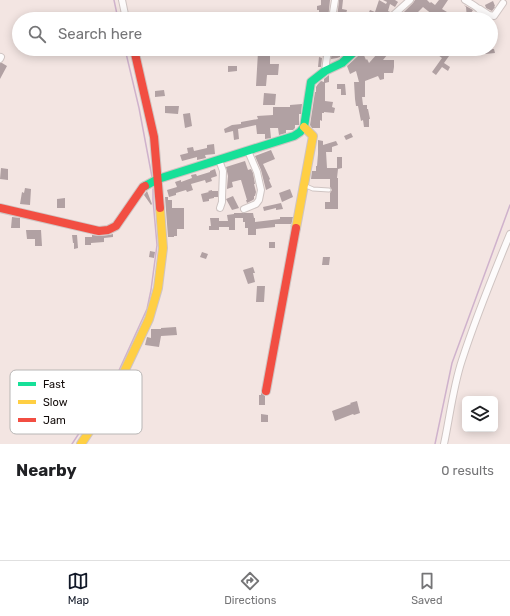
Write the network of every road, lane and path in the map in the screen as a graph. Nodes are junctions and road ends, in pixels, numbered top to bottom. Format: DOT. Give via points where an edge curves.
graph roads {
  1 [pos="122,0"];
  2 [pos="335,0"];
  3 [pos="465,0"];
  4 [pos="408,1"];
  5 [pos="504,4"];
  6 [pos="480,9"];
  7 [pos="125,12"];
  8 [pos="333,12"];
  9 [pos="396,12"];
  10 [pos="482,12"];
  11 [pos="484,12"];
  12 [pos="497,12"];
  13 [pos="136,56"];
  14 [pos="327,56"];
  15 [pos="350,56"];
  16 [pos="324,71"];
  17 [pos="304,127"];
  18 [pos="248,151"];
  19 [pos="219,160"];
  20 [pos="158,179"];
  21 [pos="304,184"];
  22 [pos="329,190"];
  23 [pos="0,208"];
  24 [pos="220,208"];
  25 [pos="244,209"];
  26 [pos="510,234"];
  27 [pos="125,370"];
  28 [pos="266,391"];
  29 [pos="88,434"];
  30 [pos="81,444"];
  31 [pos="444,444"];
  1 -- 7 [label="street"];
  2 -- 8 [label="street"];
  3 -- 6 [label="street"];
  4 -- 9 [label="street"];
  5 -- 12 [label="street"];
  6 -- 10 [label="street"];
  6 -- 11 [label="street"];
  13 -- 20 [label="street" via="154,137"];
  14 -- 16 [label="street"];
  15 -- 16 [label="street" via="342,63"];
  16 -- 17 [label="street" via="311,82"];
  17 -- 18 [label="street" via="294,136"];
  17 -- 21 [label="street" via="313,136"];
  18 -- 19 [label="street"];
  18 -- 25 [label="street" via="261,190 256,204"];
  19 -- 20 [label="street"];
  19 -- 24 [label="street" via="223,171"];
  20 -- 23 [label="street" via="143,187 116,226 108,230 99,231"];
  20 -- 27 [label="street" via="163,248 158,288 149,319"];
  21 -- 22 [label="lane" via="313,189"];
  21 -- 28 [label="street"];
  26 -- 31 [label="street" via="461,361"];
  29 -- 30 [label="street"];
}
